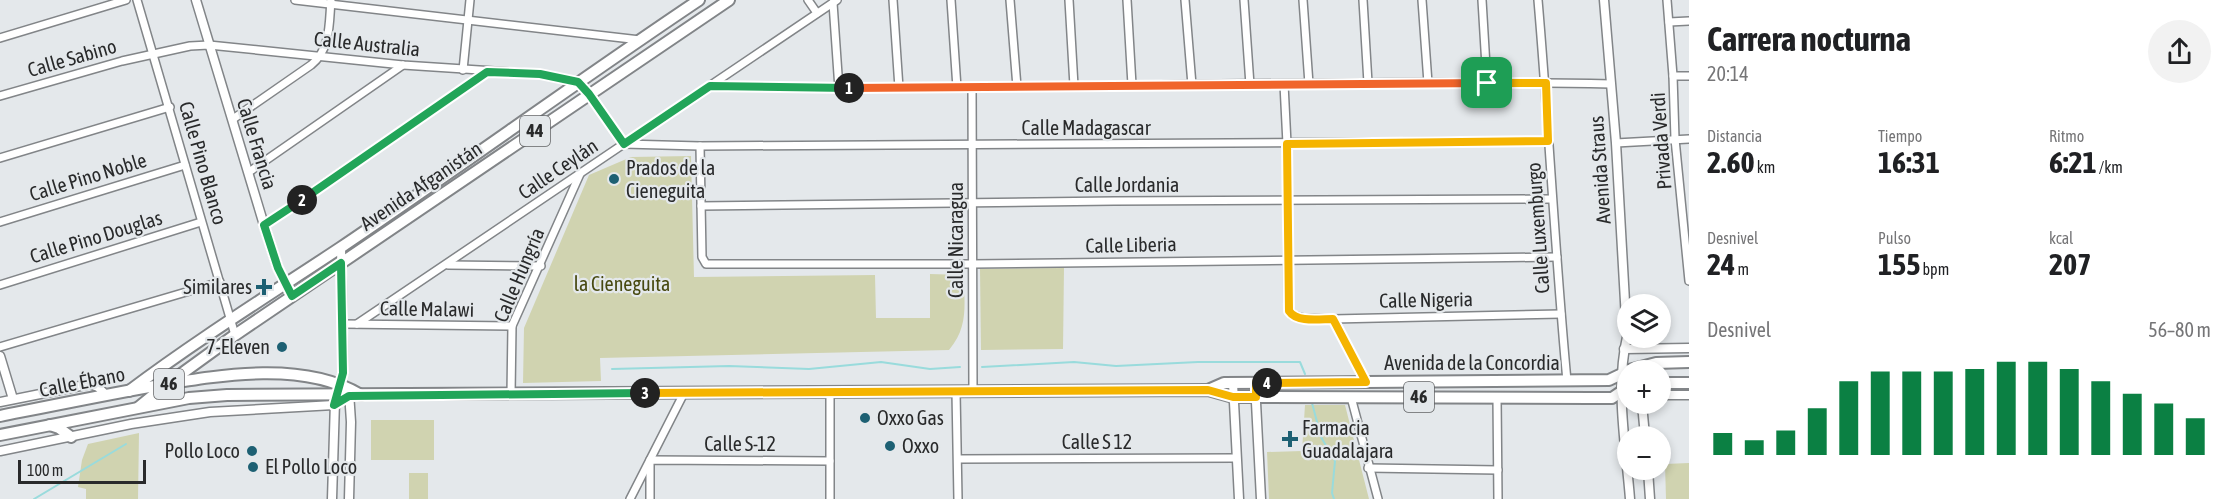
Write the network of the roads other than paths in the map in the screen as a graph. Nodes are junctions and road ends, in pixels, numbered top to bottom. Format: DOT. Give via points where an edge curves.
graph roads {
  1 [pos="126,0"];
  2 [pos="137,0"];
  3 [pos="196,0"];
  4 [pos="295,0"];
  5 [pos="470,0"];
  6 [pos="699,0"];
  7 [pos="729,0"];
  8 [pos="808,0"];
  9 [pos="893,0"];
  10 [pos="951,0"];
  11 [pos="1010,0"];
  12 [pos="1069,0"];
  13 [pos="1127,0"];
  14 [pos="1185,0"];
  15 [pos="1244,0"];
  16 [pos="1303,0"];
  17 [pos="1363,0"];
  18 [pos="1422,0"];
  19 [pos="1482,0"];
  20 [pos="1538,0"];
  21 [pos="1604,0"];
  22 [pos="1667,0"];
  23 [pos="331,2"];
  24 [pos="835,2"];
  25 [pos="817,14"];
  26 [pos="468,19"];
  27 [pos="1689,21"];
  28 [pos="1669,22"];
  29 [pos="0,38"];
  30 [pos="640,40"];
  31 [pos="209,45"];
  32 [pos="154,54"];
  33 [pos="321,55"];
  34 [pos="403,65"];
  35 [pos="463,70"];
  36 [pos="487,72"];
  37 [pos="1673,76"];
  38 [pos="1689,76"];
  39 [pos="578,82"];
  40 [pos="1368,83"];
  41 [pos="1428,83"];
  42 [pos="1487,83"];
  43 [pos="1546,83"];
  44 [pos="1284,84"];
  45 [pos="1309,84"];
  46 [pos="1611,84"];
  47 [pos="1132,85"];
  48 [pos="1192,85"];
  49 [pos="1250,85"];
  50 [pos="710,86"];
  51 [pos="1074,86"];
  52 [pos="972,87"];
  53 [pos="1017,87"];
  54 [pos="899,88"];
  55 [pos="957,88"];
  56 [pos="839,89"];
  57 [pos="589,94"];
  58 [pos="0,96"];
  59 [pos="170,106"];
  60 [pos="233,119"];
  61 [pos="1689,139"];
  62 [pos="1675,140"];
  63 [pos="1548,141"];
  64 [pos="1616,143"];
  65 [pos="624,144"];
  66 [pos="1287,144"];
  67 [pos="972,145"];
  68 [pos="700,146"];
  69 [pos="0,158"];
  70 [pos="185,165"];
  71 [pos="249,172"];
  72 [pos="580,174"];
  73 [pos="1685,197"];
  74 [pos="1552,199"];
  75 [pos="1288,200"];
  76 [pos="972,203"];
  77 [pos="701,206"];
  78 [pos="0,222"];
  79 [pos="201,222"];
  80 [pos="264,225"];
  81 [pos="341,247"];
  82 [pos="1688,254"];
  83 [pos="1557,258"];
  84 [pos="1287,260"];
  85 [pos="341,263"];
  86 [pos="972,264"];
  87 [pos="448,265"];
  88 [pos="541,266"];
  89 [pos="1689,281"];
  90 [pos="220,282"];
  91 [pos="285,283"];
  92 [pos="0,285"];
  93 [pos="1625,294"];
  94 [pos="292,296"];
  95 [pos="1561,314"];
  96 [pos="1333,319"];
  97 [pos="231,320"];
  98 [pos="343,324"];
  99 [pos="357,324"];
  100 [pos="512,326"];
  101 [pos="235,335"];
  102 [pos="0,347"];
  103 [pos="1689,348"];
  104 [pos="1628,349"];
  105 [pos="0,356"];
  106 [pos="1629,360"];
  107 [pos="1629,360"];
  108 [pos="1689,362"];
  109 [pos="1671,363"];
  110 [pos="1617,377"];
  111 [pos="1567,381"];
  112 [pos="1366,382"];
  113 [pos="1671,382"];
  114 [pos="1233,383"];
  115 [pos="1256,383"];
  116 [pos="1689,383"];
  117 [pos="166,384"];
  118 [pos="345,385"];
  119 [pos="1208,390"];
  120 [pos="129,391"];
  121 [pos="830,392"];
  122 [pos="956,392"];
  123 [pos="973,392"];
  124 [pos="684,393"];
  125 [pos="1617,393"];
  126 [pos="512,394"];
  127 [pos="106,395"];
  128 [pos="1671,395"];
  129 [pos="1689,395"];
  130 [pos="1233,397"];
  131 [pos="1256,397"];
  132 [pos="1350,397"];
  133 [pos="1497,398"];
  134 [pos="13,399"];
  135 [pos="335,400"];
  136 [pos="0,402"];
  137 [pos="138,408"];
  138 [pos="1624,414"];
  139 [pos="0,416"];
  140 [pos="50,425"];
  141 [pos="0,435"];
  142 [pos="71,437"];
  143 [pos="0,451"];
  144 [pos="1236,458"];
  145 [pos="958,459"];
  146 [pos="650,460"];
  147 [pos="830,461"];
  148 [pos="1368,468"];
  149 [pos="1498,470"];
  150 [pos="1649,480"];
  151 [pos="332,499"];
  152 [pos="349,499"];
  153 [pos="630,499"];
  154 [pos="650,499"];
  155 [pos="830,499"];
  156 [pos="958,499"];
  157 [pos="1239,499"];
  158 [pos="1261,499"];
  159 [pos="1378,499"];
  160 [pos="1498,499"];
  161 [pos="1629,499"];
  162 [pos="1650,499"];
  1 -- 29 [label="street"];
  2 -- 32 [label="street, Calle Pino Blanco"];
  3 -- 31 [label="street, Calle Francia"];
  4 -- 23 [label="street"];
  5 -- 26 [label="street"];
  6 -- 30 [label="main road, Avenida Afganistán / 44"];
  7 -- 57 [label="main road, Avenida Afganistán / 44"];
  8 -- 25 [label="street"];
  9 -- 54 [label="street"];
  10 -- 55 [label="street"];
  11 -- 53 [label="street"];
  12 -- 51 [label="street"];
  13 -- 47 [label="street"];
  14 -- 48 [label="street"];
  15 -- 49 [label="street"];
  16 -- 45 [label="street"];
  17 -- 40 [label="street"];
  18 -- 41 [label="street"];
  19 -- 42 [label="street"];
  20 -- 43 [label="street, Calle Luxemburgo"];
  21 -- 46 [label="street, Avenida Straus"];
  22 -- 28 [label="street, Privada Verdi"];
  23 -- 26 [label="street"];
  23 -- 33 [label="street" via="327,41"];
  24 -- 25 [label="street, Calle Ceylán"];
  24 -- 56 [label="street"];
  25 -- 50 [label="street, Calle Ceylán"];
  26 -- 30 [label="street"];
  26 -- 35 [label="street"];
  27 -- 28 [label="street"];
  28 -- 37 [label="street, Privada Verdi"];
  30 -- 39 [label="main road, Avenida Afganistán / 44"];
  31 -- 32 [label="street, Calle Australia"];
  31 -- 33 [label="street, Calle Australia"];
  31 -- 60 [label="street, Calle Francia"];
  32 -- 58 [label="street, Calle Sabino"];
  32 -- 59 [label="street, Calle Pino Blanco"];
  33 -- 34 [label="street, Calle Australia"];
  33 -- 60 [label="street"];
  34 -- 35 [label="street, Calle Australia"];
  34 -- 71 [label="street"];
  35 -- 36 [label="street, Calle Australia"];
  36 -- 39 [label="street, Calle Australia" via="540,74"];
  36 -- 80 [label="street"];
  37 -- 38 [label="street"];
  37 -- 62 [label="street, Privada Verdi"];
  39 -- 57 [label="street"];
  39 -- 81 [label="main road, Avenida Afganistán / 44"];
  40 -- 41 [label="street"];
  40 -- 45 [label="street"];
  41 -- 42 [label="street"];
  42 -- 43 [label="street"];
  43 -- 46 [label="street"];
  43 -- 63 [label="street, Calle Luxemburgo"];
  44 -- 45 [label="street"];
  44 -- 49 [label="street"];
  44 -- 66 [label="street"];
  46 -- 64 [label="street, Avenida Straus"];
  47 -- 48 [label="street"];
  47 -- 51 [label="street"];
  48 -- 49 [label="street"];
  50 -- 56 [label="street"];
  50 -- 65 [label="street, Calle Ceylán"];
  51 -- 53 [label="street"];
  52 -- 53 [label="street"];
  52 -- 55 [label="street"];
  52 -- 67 [label="street, Calle Nicaragua"];
  54 -- 55 [label="street"];
  54 -- 56 [label="street"];
  57 -- 65 [label="street"];
  57 -- 85 [label="main road, Avenida Afganistán / 44"];
  59 -- 69 [label="street"];
  59 -- 70 [label="street, Calle Pino Blanco"];
  60 -- 71 [label="street, Calle Francia"];
  61 -- 62 [label="street"];
  62 -- 64 [label="street"];
  62 -- 73 [label="street, Privada Verdi"];
  63 -- 66 [label="street, Calle Madagascar"];
  63 -- 74 [label="street, Calle Luxemburgo"];
  64 -- 93 [label="street, Avenida Straus"];
  65 -- 68 [label="street, Calle Madagascar"];
  65 -- 72 [label="street, Calle Ceylán"];
  66 -- 67 [label="street, Calle Madagascar"];
  66 -- 75 [label="street"];
  67 -- 68 [label="street, Calle Madagascar"];
  67 -- 76 [label="street, Calle Nicaragua"];
  68 -- 77 [label="street"];
  70 -- 78 [label="street, Calle Pino Noble"];
  70 -- 79 [label="street, Calle Pino Blanco"];
  71 -- 80 [label="street, Calle Francia"];
  72 -- 87 [label="street, Calle Ceylán"];
  72 -- 88 [label="street, Calle Hungría"];
  73 -- 82 [label="street, Privada Verdi"];
  74 -- 75 [label="street, Calle Jordania"];
  74 -- 83 [label="street, Calle Luxemburgo"];
  75 -- 76 [label="street, Calle Jordania"];
  75 -- 84 [label="street"];
  76 -- 77 [label="street, Calle Jordania"];
  76 -- 86 [label="street, Calle Nicaragua"];
  77 -- 86 [label="street, Calle Liberia" via="702,258 706,264"];
  79 -- 90 [label="street, Calle Pino Blanco"];
  79 -- 92 [label="street, Calle Pino Douglas"];
  80 -- 91 [label="street, Calle Francia"];
  81 -- 85 [label="street"];
  81 -- 91 [label="main road, Avenida Afganistán / 44"];
  82 -- 89 [label="street, Privada Verdi"];
  83 -- 84 [label="street, Calle Liberia"];
  83 -- 95 [label="street, Calle Luxemburgo"];
  84 -- 86 [label="street, Calle Liberia"];
  84 -- 96 [label="street, Calle Nigeria" via="1288,305 1292,315"];
  85 -- 94 [label="main road, Avenida Afganistán / 44"];
  85 -- 98 [label="street"];
  86 -- 123 [label="street, Calle Nicaragua"];
  87 -- 88 [label="street"];
  87 -- 99 [label="street, Calle Ceylán"];
  88 -- 100 [label="street, Calle Hungría"];
  90 -- 97 [label="street, Calle Pino Blanco"];
  90 -- 102 [label="street"];
  91 -- 94 [label="street, Calle Francia"];
  91 -- 97 [label="main road, Avenida Afganistán / 44"];
  94 -- 101 [label="main road, Avenida Afganistán / 44"];
  95 -- 96 [label="street, Calle Nigeria"];
  95 -- 111 [label="street, Calle Luxemburgo"];
  96 -- 112 [label="street"];
  97 -- 101 [label="street, Calle Pino Blanco"];
  97 -- 120 [label="main road, Avenida Afganistán / 44"];
  98 -- 99 [label="street, Calle Malawi"];
  98 -- 118 [label="street"];
  99 -- 100 [label="street, Calle Malawi"];
  100 -- 126 [label="street, Calle Hungría"];
  101 -- 117 [label="main road, Avenida Afganistán / 44"];
  103 -- 104 [label="street"];
  104 -- 106 [label="street, Avenida Straus"];
  104 -- 107 [label="street, Avenida Straus"];
  105 -- 134 [label="street"];
  108 -- 109 [label="main road, Avenida de la Concordia / 46"];
  110 -- 111 [label="main road, Avenida de la Concordia / 46"];
  111 -- 112 [label="main road, Avenida de la Concordia / 46"];
  112 -- 115 [label="main road, Avenida de la Concordia / 46"];
  113 -- 116 [label="main road"];
  114 -- 115 [label="main road, Avenida de la Concordia / 46"];
  114 -- 119 [label="main road, Avenida de la Concordia / 46"];
  114 -- 130 [label="street"];
  115 -- 131 [label="street"];
  117 -- 118 [label="main road, Calle Ébano / 46" via="264,374 299,375"];
  117 -- 120 [label="main road, Calle Ébano / 46"];
  117 -- 137 [label="main road, Avenida Afganistán / 44"];
  118 -- 126 [label="main road, Avenida de la Concordia / 46" via="362,395"];
  118 -- 135 [label="main road, Calle Ébano / 46"];
  118 -- 152 [label="street"];
  119 -- 123 [label="main road, Avenida de la Concordia / 46"];
  119 -- 130 [label="main road, Avenida de la Concordia / 46"];
  120 -- 127 [label="main road, Calle Ébano / 46"];
  121 -- 122 [label="main road, Avenida de la Concordia / 46"];
  121 -- 124 [label="main road, Avenida de la Concordia / 46"];
  121 -- 147 [label="street"];
  122 -- 123 [label="main road, Avenida de la Concordia / 46"];
  122 -- 145 [label="street"];
  124 -- 126 [label="main road, Avenida de la Concordia / 46"];
  124 -- 146 [label="street"];
  125 -- 133 [label="main road, Avenida de la Concordia / 46"];
  127 -- 134 [label="street" via="90,384"];
  127 -- 139 [label="main road, Calle Ébano / 46"];
  128 -- 129 [label="street"];
  130 -- 131 [label="main road, Avenida de la Concordia / 46"];
  130 -- 144 [label="street"];
  131 -- 132 [label="main road, Avenida de la Concordia / 46"];
  131 -- 158 [label="street"];
  132 -- 133 [label="main road, Avenida de la Concordia / 46"];
  132 -- 148 [label="street"];
  133 -- 149 [label="street"];
  134 -- 136 [label="street"];
  135 -- 137 [label="main road, Calle Ébano / 46" via="227,395"];
  135 -- 142 [label="street" via="214,411"];
  135 -- 151 [label="street"];
  137 -- 140 [label="main road, Calle Ébano / 46"];
  138 -- 161 [label="street"];
  140 -- 141 [label="main road, Calle Ébano / 46"];
  140 -- 142 [label="main road"];
  142 -- 143 [label="street"];
  144 -- 145 [label="street, Calle S 12"];
  144 -- 157 [label="street"];
  145 -- 156 [label="street"];
  146 -- 147 [label="street, Calle S-12"];
  146 -- 153 [label="street"];
  146 -- 154 [label="street"];
  147 -- 155 [label="street"];
  148 -- 149 [label="street"];
  148 -- 159 [label="street"];
  149 -- 160 [label="street"];
  150 -- 162 [label="street"];
}
